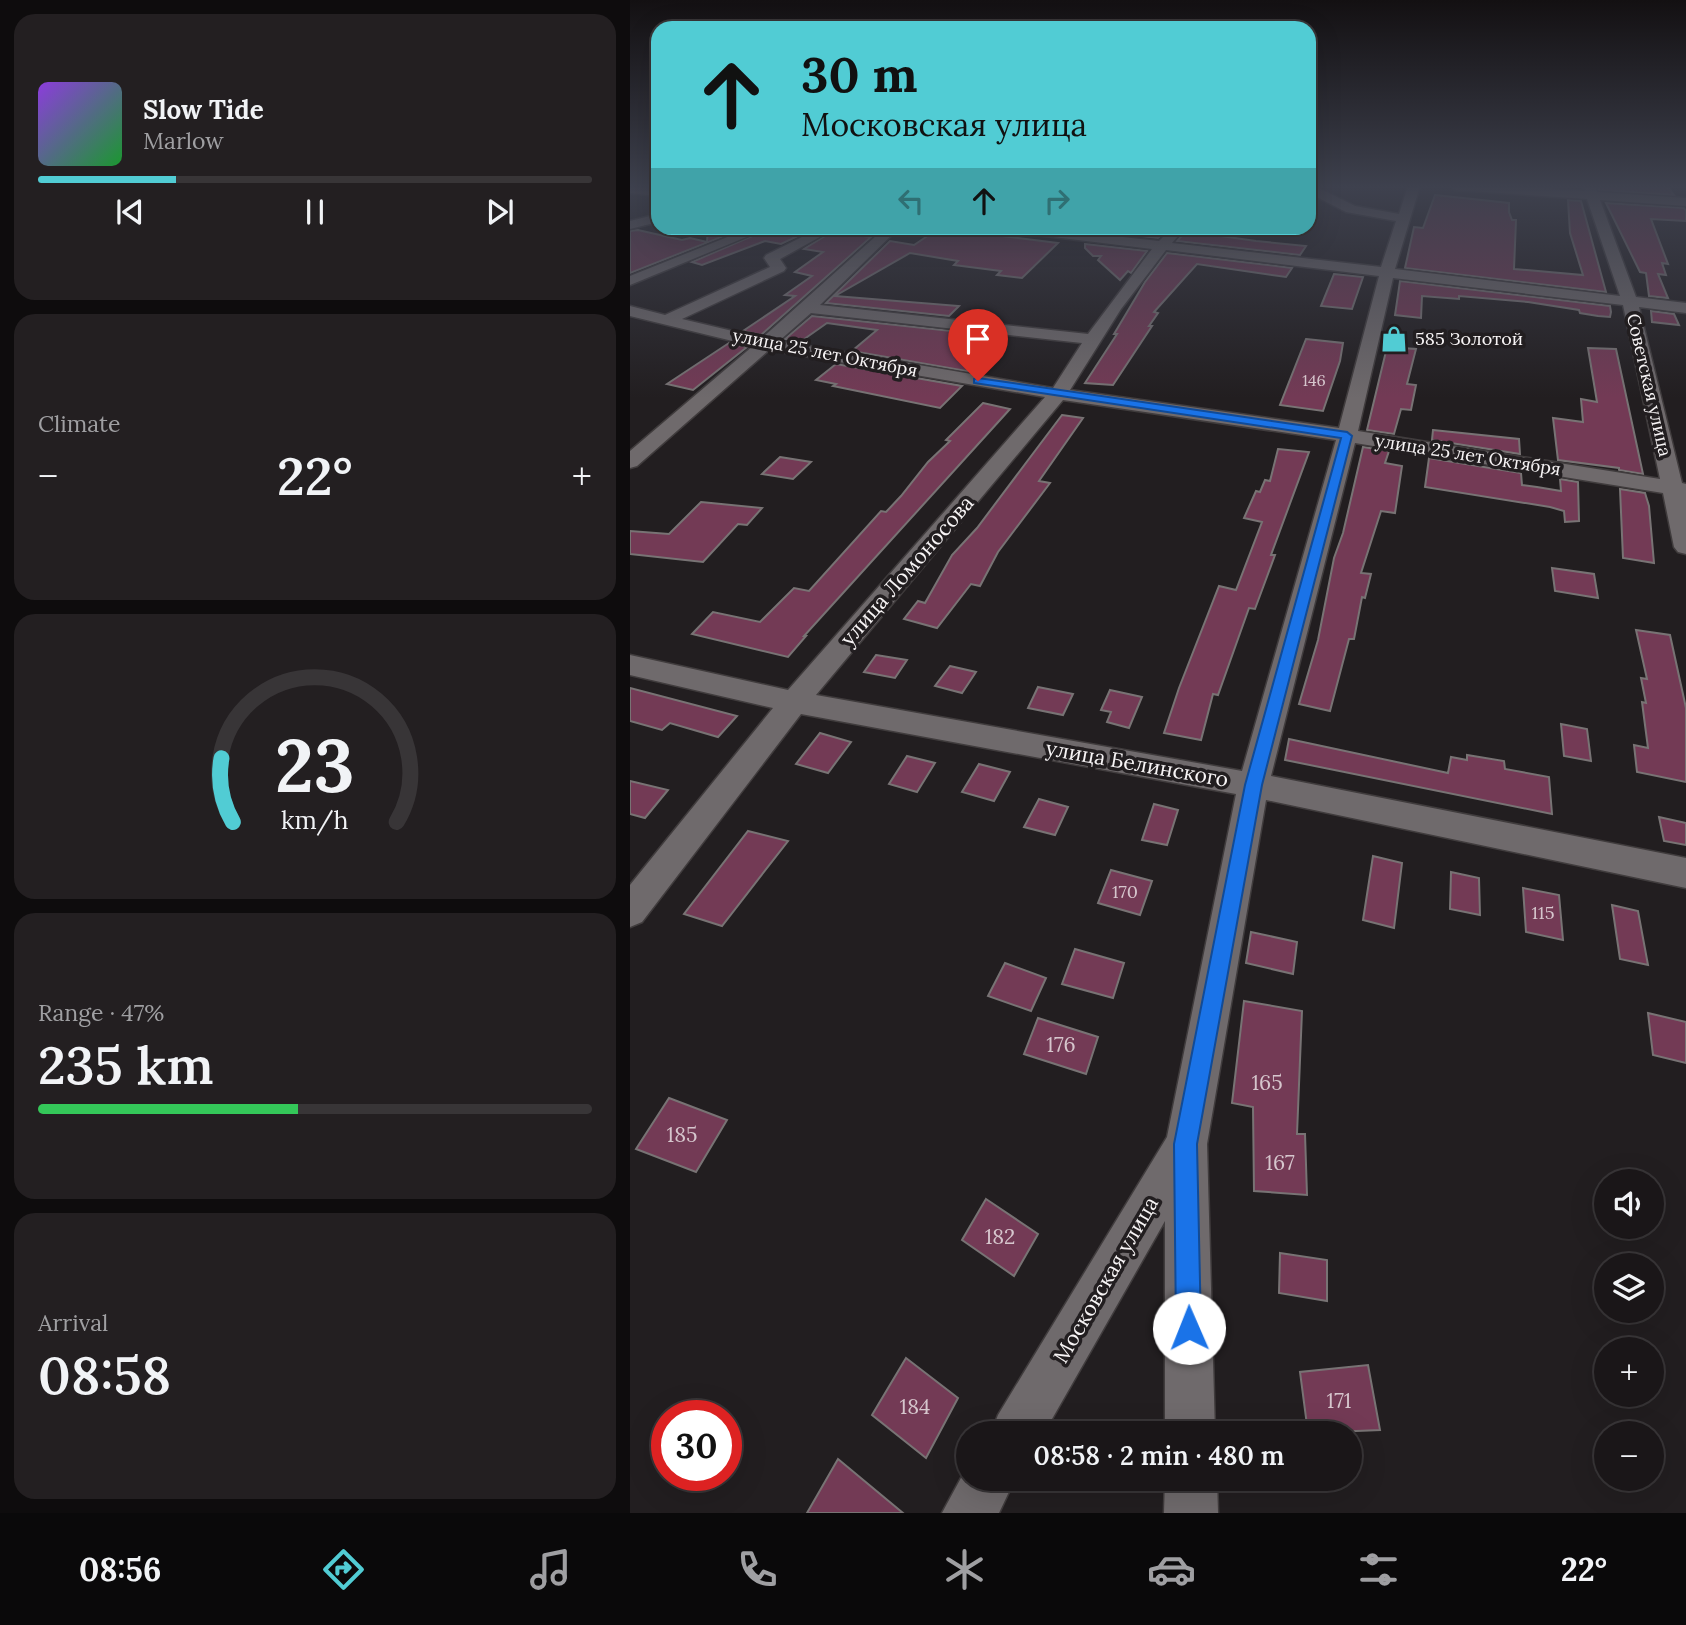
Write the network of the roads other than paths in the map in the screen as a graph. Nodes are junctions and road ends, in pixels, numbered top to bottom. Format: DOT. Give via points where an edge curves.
graph roads {
  1 [pos="690,257"];
  2 [pos="774,257"];
  3 [pos="862,257"];
  4 [pos="1155,257"];
  5 [pos="1294,257"];
  6 [pos="1392,257"];
  7 [pos="1614,257"];
  8 [pos="1387,272"];
  9 [pos="630,281"];
  10 [pos="1630,301"];
  11 [pos="807,308"];
  12 [pos="1686,308"];
  13 [pos="630,312"];
  14 [pos="666,320"];
  15 [pos="1093,339"];
  16 [pos="764,344"];
  17 [pos="1058,394"];
  18 [pos="1347,436"];
  19 [pos="630,462"];
  20 [pos="1679,489"];
  21 [pos="1686,547"];
  22 [pos="630,665"];
  23 [pos="794,702"];
  24 [pos="1253,785"];
  25 [pos="1686,873"];
  26 [pos="630,911"];
  27 [pos="1186,1144"];
  28 [pos="1023,1421"];
  29 [pos="1190,1421"];
  30 [pos="982,1491"];
  31 [pos="1191,1491"];
  32 [pos="969,1513"];
  33 [pos="1191,1513"];
  1 -- 9 [label="street"];
  2 -- 14 [label="street" via="779,268"];
  3 -- 11 [label="street"];
  4 -- 15 [label="street, улица Ломоносова"];
  5 -- 8 [label="street"];
  6 -- 8 [label="street, Московская улица"];
  7 -- 10 [label="street, Советская улица"];
  8 -- 10 [label="street"];
  8 -- 18 [label="street, Московская улица"];
  10 -- 12 [label="street"];
  10 -- 20 [label="street, Советская улица"];
  11 -- 15 [label="street"];
  11 -- 16 [label="street"];
  13 -- 14 [label="street, улица 25 лет Октября"];
  14 -- 16 [label="street, улица 25 лет Октября"];
  15 -- 17 [label="street, улица Ломоносова"];
  16 -- 17 [label="street, улица 25 лет Октября"];
  16 -- 19 [label="street"];
  17 -- 18 [label="street, улица 25 лет Октября"];
  17 -- 23 [label="street, улица Ломоносова"];
  18 -- 20 [label="street, улица 25 лет Октября"];
  18 -- 24 [label="street, Московская улица"];
  20 -- 21 [label="street, Советская улица"];
  22 -- 23 [label="street, улица Белинского"];
  23 -- 24 [label="street, улица Белинского"];
  23 -- 26 [label="street, улица Ломоносова"];
  24 -- 25 [label="street, улица Белинского"];
  24 -- 27 [label="street, Московская улица"];
  27 -- 28 [label="street, Московская улица"];
  27 -- 29 [label="street"];
  30 -- 32 [label="street"];
  31 -- 33 [label="street"];
}
